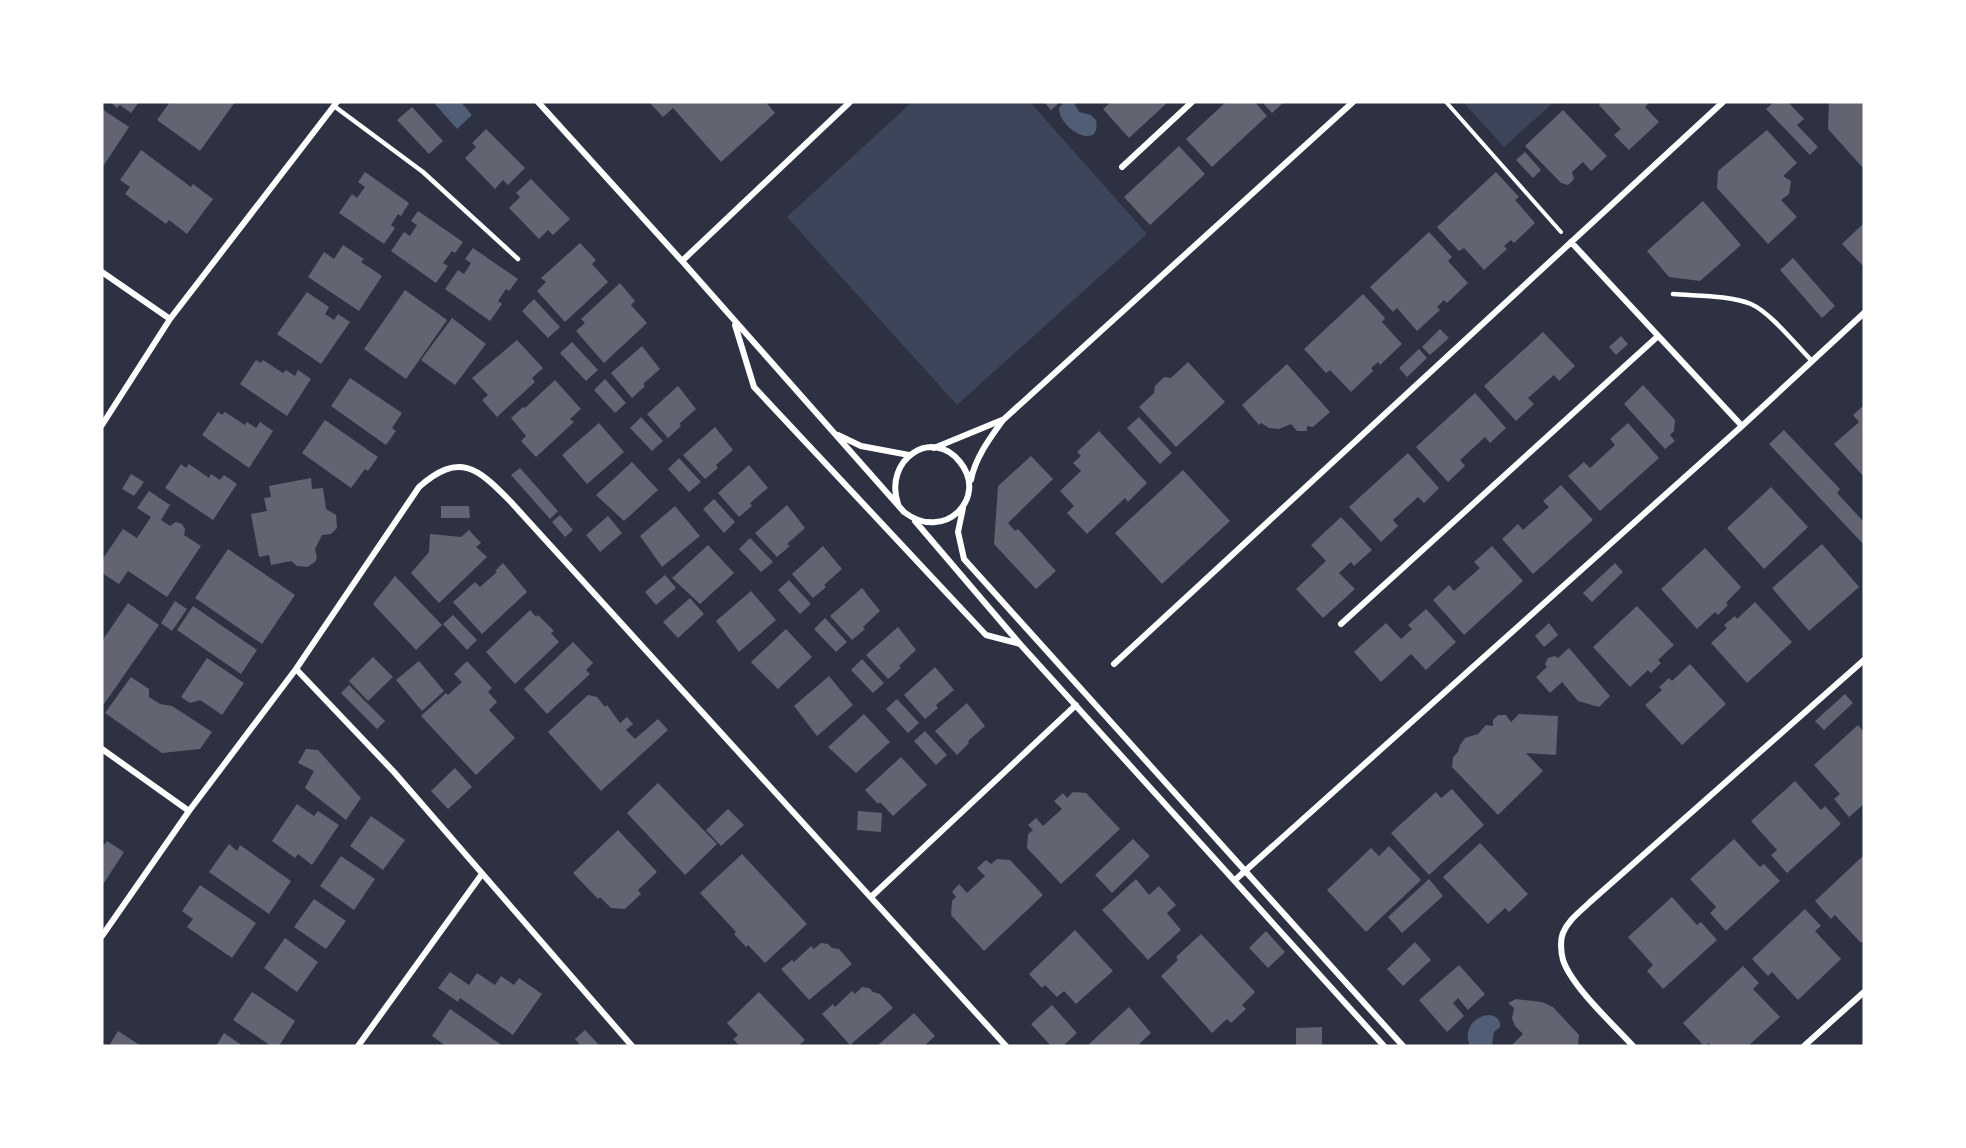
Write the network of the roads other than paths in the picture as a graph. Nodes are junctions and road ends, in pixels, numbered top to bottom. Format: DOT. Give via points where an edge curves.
graph roads {
  1 [pos="538,102"];
  2 [pos="850,102"];
  3 [pos="1192,102"];
  4 [pos="1353,102"];
  5 [pos="1723,102"];
  6 [pos="335,104"];
  7 [pos="1122,166"];
  8 [pos="1571,242"];
  9 [pos="518,259"];
  10 [pos="682,261"];
  11 [pos="102,272"];
  12 [pos="1673,294"];
  13 [pos="1864,313"];
  14 [pos="170,319"];
  15 [pos="734,322"];
  16 [pos="1657,337"];
  17 [pos="1812,361"];
  18 [pos="1003,420"];
  19 [pos="102,424"];
  20 [pos="1742,426"];
  21 [pos="834,434"];
  22 [pos="934,448"];
  23 [pos="909,455"];
  24 [pos="969,488"];
  25 [pos="898,504"];
  26 [pos="963,506"];
  27 [pos="913,518"];
  28 [pos="1341,624"];
  29 [pos="1020,644"];
  30 [pos="1864,660"];
  31 [pos="1114,664"];
  32 [pos="296,669"];
  33 [pos="1076,705"];
  34 [pos="102,748"];
  35 [pos="189,812"];
  36 [pos="1244,872"];
  37 [pos="482,874"];
  38 [pos="1235,880"];
  39 [pos="871,897"];
  40 [pos="102,936"];
  41 [pos="1864,993"];
  42 [pos="1396,1038"];
  43 [pos="358,1046"];
  44 [pos="632,1046"];
  45 [pos="1006,1046"];
  46 [pos="1386,1046"];
  47 [pos="1403,1046"];
  48 [pos="1633,1046"];
  49 [pos="1804,1046"];
  1 -- 10 [label="street"];
  2 -- 10 [label="street"];
  3 -- 7 [label="street"];
  4 -- 18 [label="street"];
  5 -- 8 [label="street"];
  6 -- 9 [label="lane" via="423,172"];
  6 -- 14 [label="street"];
  8 -- 16 [label="street"];
  8 -- 31 [label="street"];
  10 -- 15 [label="street"];
  11 -- 14 [label="street"];
  12 -- 17 [label="lane" via="1740,300 1753,305"];
  13 -- 17 [label="street"];
  14 -- 19 [label="street"];
  15 -- 21 [label="street"];
  15 -- 29 [label="street" via="754,387 987,635"];
  16 -- 20 [label="street"];
  16 -- 28 [label="street"];
  17 -- 20 [label="street"];
  18 -- 22 [label="street"];
  18 -- 24 [label="street" via="973,469"];
  20 -- 36 [label="street"];
  21 -- 23 [label="street" via="861,446"];
  21 -- 25 [label="street"];
  22 -- 23 [label="street"];
  22 -- 24 [label="street" via="953,454 960,461"];
  23 -- 25 [label="street" via="896,472 894,493"];
  24 -- 26 [label="street"];
  25 -- 27 [label="street"];
  26 -- 27 [label="street" via="940,522 931,524"];
  26 -- 36 [label="street" via="958,532 964,560"];
  27 -- 29 [label="street"];
  29 -- 33 [label="street"];
  30 -- 48 [label="street" via="1585,907 1563,934 1563,960 1571,974"];
  32 -- 35 [label="street"];
  32 -- 37 [label="street" via="394,772"];
  32 -- 39 [label="street" via="419,488 443,469 467,468 494,484"];
  33 -- 38 [label="street"];
  33 -- 39 [label="street"];
  34 -- 35 [label="street"];
  35 -- 40 [label="street"];
  36 -- 38 [label="street"];
  36 -- 42 [label="street"];
  37 -- 43 [label="street"];
  37 -- 44 [label="street"];
  38 -- 46 [label="street"];
  39 -- 45 [label="street"];
  41 -- 49 [label="street"];
  42 -- 46 [label="street"];
  42 -- 47 [label="street"];
}
